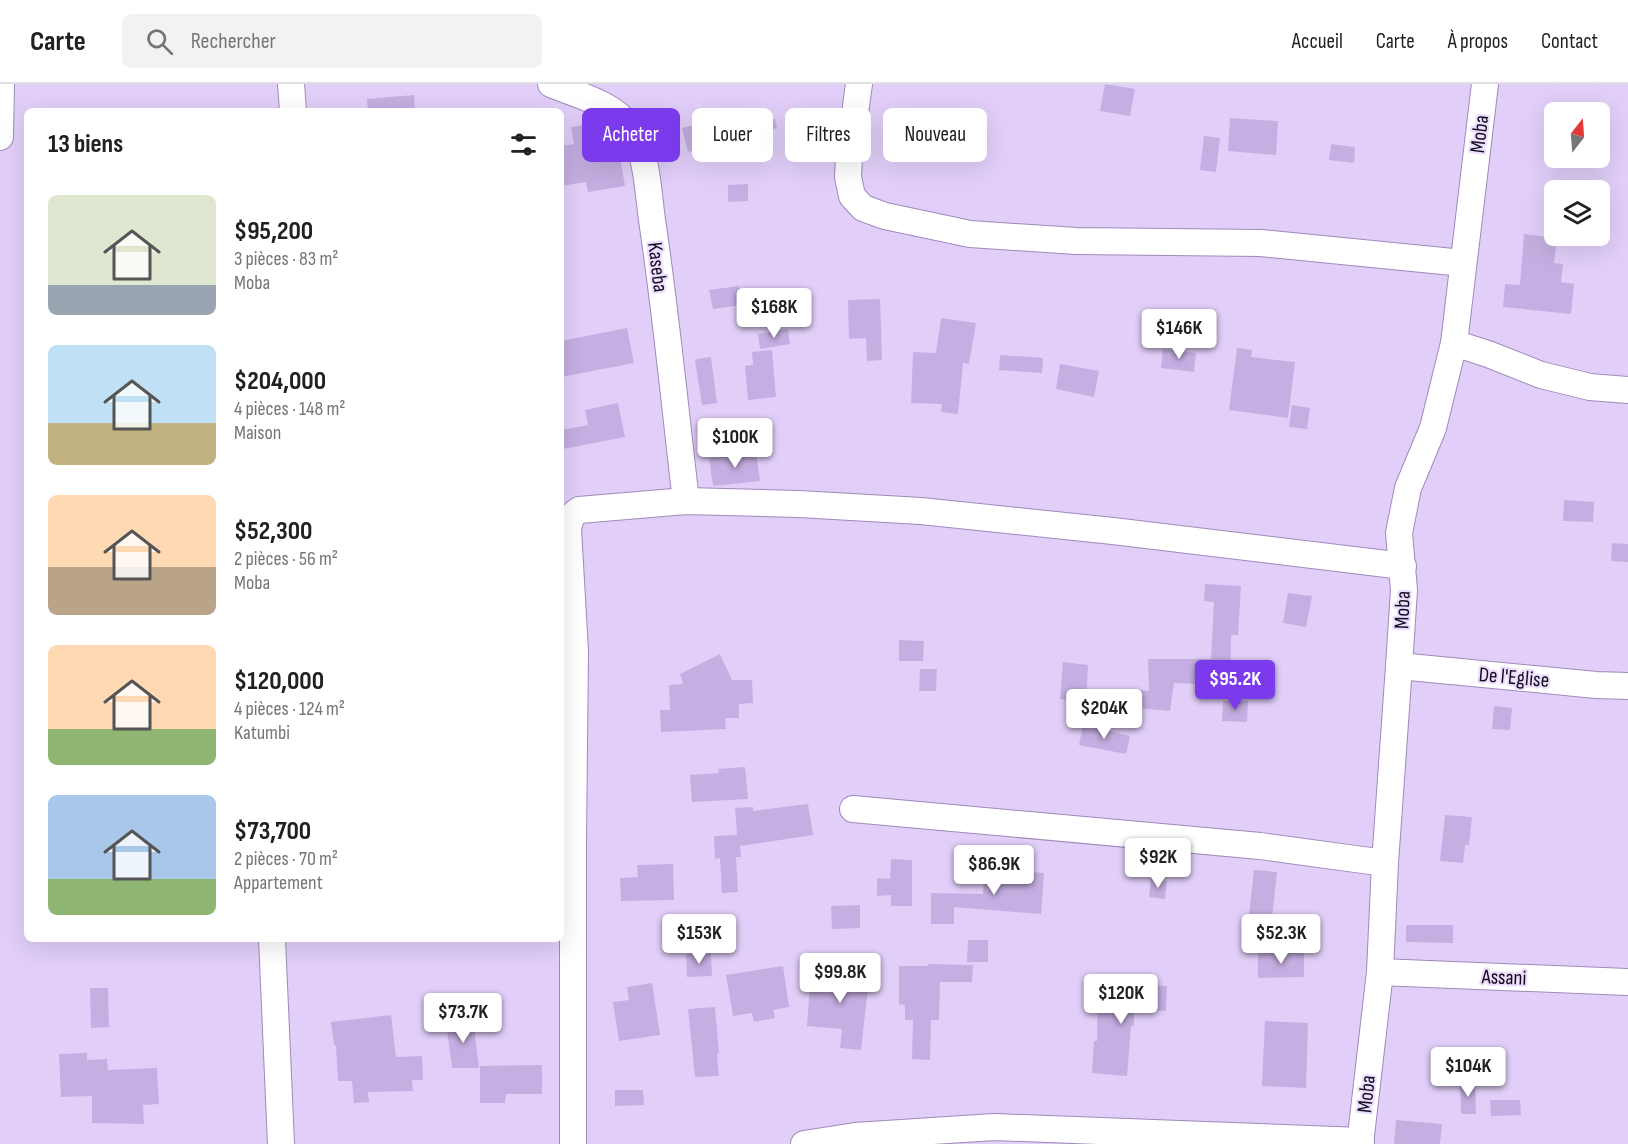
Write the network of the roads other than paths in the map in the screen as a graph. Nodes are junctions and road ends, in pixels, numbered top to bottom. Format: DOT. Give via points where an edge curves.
graph roads {
  1 [pos="1,84"];
  2 [pos="291,84"];
  3 [pos="551,84"];
  4 [pos="859,84"];
  5 [pos="1485,84"];
  6 [pos="293,108"];
  7 [pos="0,137"];
  8 [pos="1463,262"];
  9 [pos="1454,344"];
  10 [pos="1628,390"];
  11 [pos="686,501"];
  12 [pos="1403,566"];
  13 [pos="1400,666"];
  14 [pos="1628,686"];
  15 [pos="853,808"];
  16 [pos="1385,863"];
  17 [pos="272,942"];
  18 [pos="1380,972"];
  19 [pos="1628,982"];
  20 [pos="1361,1142"];
  21 [pos="281,1144"];
  22 [pos="573,1144"];
  23 [pos="804,1144"];
  1 -- 7 [label="street"];
  2 -- 6 [label="street"];
  3 -- 11 [label="street, Kaseba" via="619,115 638,141 656,246"];
  4 -- 8 [label="street" via="848,177 852,196 863,208 885,216 970,234 1076,241 1261,243"];
  5 -- 8 [label="street, Moba"];
  8 -- 9 [label="street, Moba"];
  9 -- 10 [label="street" via="1541,375 1590,387"];
  9 -- 12 [label="street, Moba" via="1433,428 1408,488 1401,517"];
  11 -- 12 [label="street" via="921,512"];
  11 -- 22 [label="street" via="579,510 570,519 568,529 575,651"];
  12 -- 13 [label="street, Moba"];
  13 -- 14 [label="street, De l'Eglise"];
  13 -- 16 [label="street, Moba"];
  15 -- 16 [label="street" via="1260,846"];
  16 -- 18 [label="street, Moba"];
  17 -- 21 [label="street"];
  18 -- 19 [label="street, Assani"];
  18 -- 20 [label="street, Moba"];
  20 -- 23 [label="street" via="994,1127 855,1136"];
}
